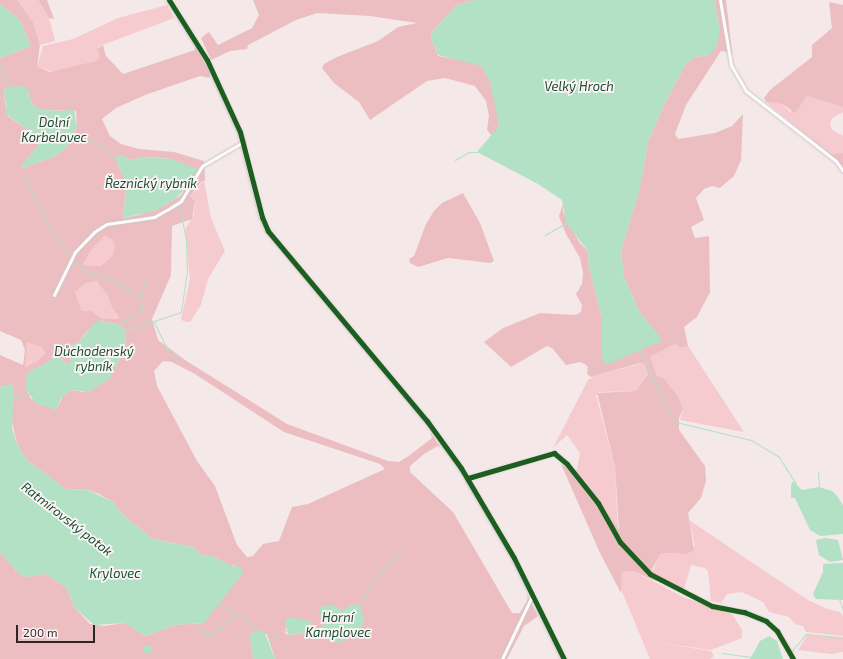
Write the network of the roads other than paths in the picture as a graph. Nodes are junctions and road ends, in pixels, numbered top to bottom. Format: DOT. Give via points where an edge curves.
graph roads {
  1 [pos="169,0"];
  2 [pos="720,0"];
  3 [pos="243,142"];
  4 [pos="843,171"];
  5 [pos="54,295"];
  6 [pos="468,478"];
  7 [pos="532,596"];
  8 [pos="502,659"];
  9 [pos="564,659"];
  10 [pos="793,659"];
  1 -- 3 [label="main road" via="207,60"];
  2 -- 4 [label="street" via="731,65 746,91 836,161"];
  3 -- 5 [label="street" via="202,166 181,201 170,208 154,217 115,222 94,232 75,252"];
  3 -- 6 [label="main road" via="268,231 427,421"];
  6 -- 7 [label="main road" via="514,558"];
  6 -- 10 [label="street" via="554,453 567,464 598,503 620,542 650,574 712,606 744,612 766,621 777,631"];
  7 -- 8 [label="street"];
  7 -- 9 [label="main road"];
}
